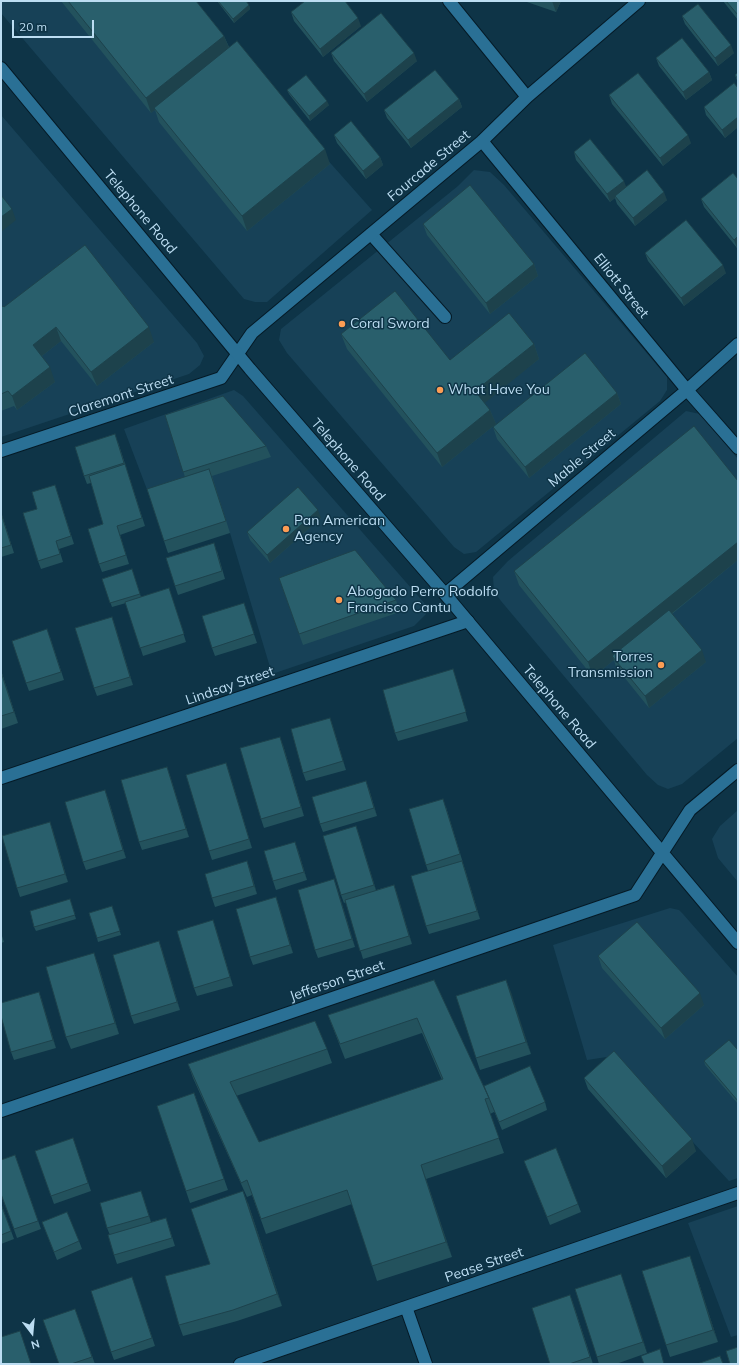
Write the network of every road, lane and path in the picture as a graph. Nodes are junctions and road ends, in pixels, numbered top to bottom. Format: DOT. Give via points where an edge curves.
graph roads {
  1 [pos="449,1"];
  2 [pos="640,1"];
  3 [pos="1,68"];
  4 [pos="527,97"];
  5 [pos="482,141"];
  6 [pos="371,234"];
  7 [pos="445,317"];
  8 [pos="738,344"];
  9 [pos="238,353"];
  10 [pos="687,390"];
  11 [pos="738,448"];
  12 [pos="1,451"];
  13 [pos="445,594"];
  14 [pos="468,621"];
  15 [pos="737,773"];
  16 [pos="1,778"];
  17 [pos="662,853"];
  18 [pos="738,943"];
  19 [pos="1,1110"];
  20 [pos="738,1193"];
  21 [pos="406,1307"];
  22 [pos="240,1364"];
  23 [pos="426,1364"];
  1 -- 4 [label="street"];
  2 -- 4 [label="street, Fourcade Street"];
  3 -- 9 [label="street, Telephone Road"];
  4 -- 5 [label="street, Fourcade Street"];
  5 -- 6 [label="street, Fourcade Street"];
  5 -- 10 [label="street, Elliott Street"];
  6 -- 7 [label="street"];
  6 -- 9 [label="street, Fourcade Street" via="252,333"];
  8 -- 10 [label="street, Mable Street"];
  9 -- 12 [label="street, Claremont Street" via="222,378"];
  9 -- 13 [label="street, Telephone Road"];
  10 -- 11 [label="street, Elliott Street"];
  10 -- 13 [label="street, Mable Street"];
  13 -- 14 [label="street, Telephone Road"];
  14 -- 16 [label="street, Lindsay Street"];
  14 -- 17 [label="street, Telephone Road"];
  15 -- 17 [label="street, Jefferson Street" via="690,810"];
  17 -- 18 [label="street, Telephone Road"];
  17 -- 19 [label="street, Jefferson Street" via="635,895"];
  20 -- 21 [label="street, Pease Street"];
  21 -- 22 [label="street, Pease Street"];
  21 -- 23 [label="street"];
}
